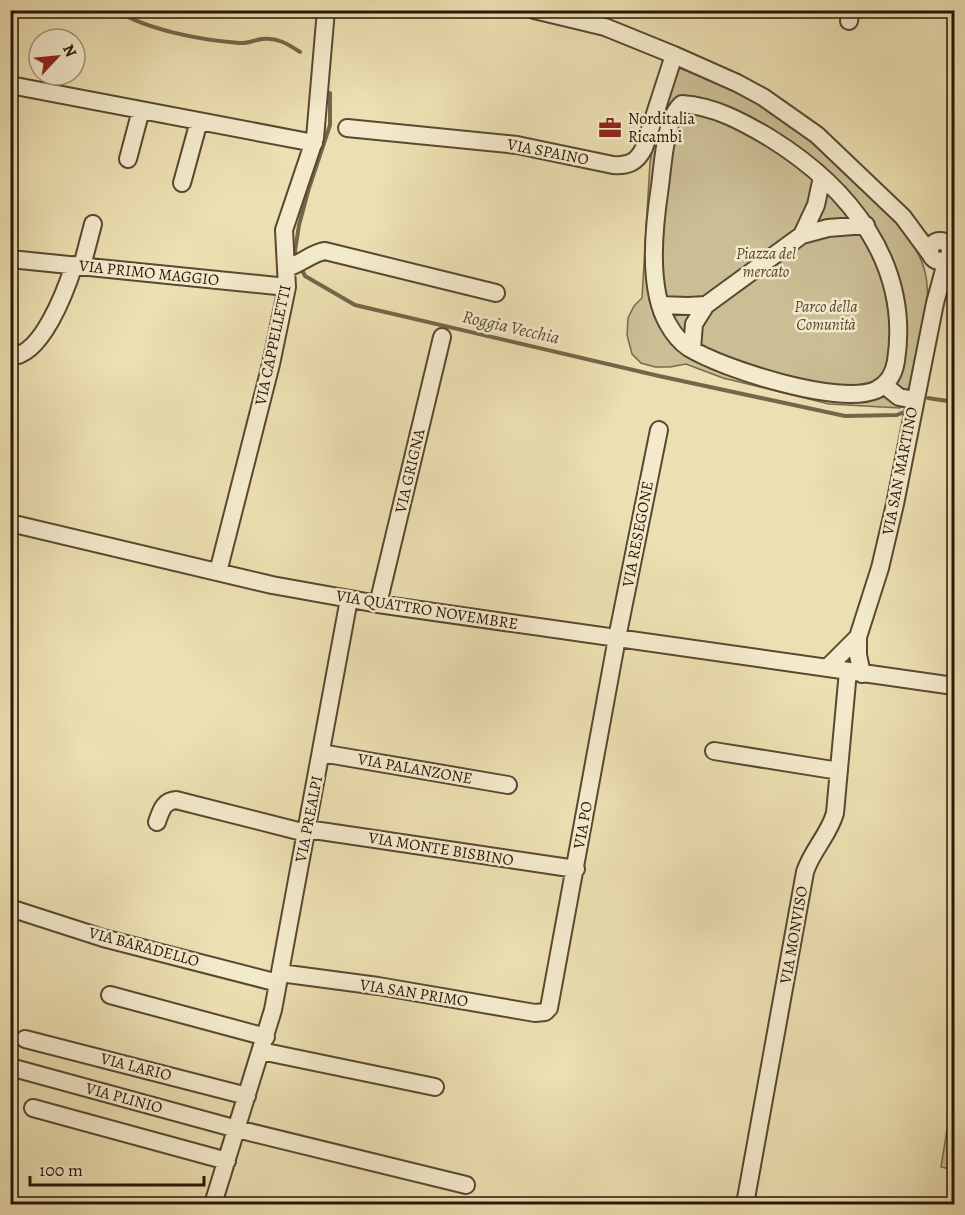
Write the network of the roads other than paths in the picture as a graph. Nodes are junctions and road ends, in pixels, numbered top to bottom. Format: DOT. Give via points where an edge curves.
graph roads {
  1 [pos="326,10"];
  2 [pos="534,10"];
  3 [pos="674,55"];
  4 [pos="10,85"];
  5 [pos="664,88"];
  6 [pos="682,104"];
  7 [pos="141,110"];
  8 [pos="199,121"];
  9 [pos="347,128"];
  10 [pos="314,143"];
  11 [pos="128,159"];
  12 [pos="822,177"];
  13 [pos="182,183"];
  14 [pos="93,224"];
  15 [pos="866,225"];
  16 [pos="802,235"];
  17 [pos="944,250"];
  18 [pos="10,259"];
  19 [pos="295,265"];
  20 [pos="78,266"];
  21 [pos="287,287"];
  22 [pos="496,293"];
  23 [pos="660,305"];
  24 [pos="706,305"];
  25 [pos="442,337"];
  26 [pos="692,349"];
  27 [pos="10,356"];
  28 [pos="884,385"];
  29 [pos="914,400"];
  30 [pos="659,430"];
  31 [pos="10,523"];
  32 [pos="218,572"];
  33 [pos="349,599"];
  34 [pos="378,604"];
  35 [pos="858,637"];
  36 [pos="617,638"];
  37 [pos="827,668"];
  38 [pos="855,673"];
  39 [pos="954,687"];
  40 [pos="714,751"];
  41 [pos="321,753"];
  42 [pos="839,771"];
  43 [pos="508,785"];
  44 [pos="157,822"];
  45 [pos="306,831"];
  46 [pos="576,869"];
  47 [pos="10,908"];
  48 [pos="279,978"];
  49 [pos="110,995"];
  50 [pos="547,1010"];
  51 [pos="25,1039"];
  52 [pos="263,1044"];
  53 [pos="10,1067"];
  54 [pos="435,1087"];
  55 [pos="247,1096"];
  56 [pos="33,1108"];
  57 [pos="237,1129"];
  58 [pos="227,1161"];
  59 [pos="466,1185"];
  60 [pos="213,1204"];
  61 [pos="745,1204"];
  1 -- 10 [label="street, VIA CAPPELLETTI"];
  2 -- 3 [label="street" via="605,27"];
  3 -- 5 [label="street, VIA SPAINO"];
  3 -- 17 [label="street" via="737,83 792,116"];
  4 -- 7 [label="street"];
  5 -- 6 [label="street"];
  5 -- 9 [label="street, VIA SPAINO" via="642,154 623,165 517,145"];
  6 -- 12 [label="street" via="710,109 742,122"];
  6 -- 23 [label="street" via="671,121 658,201 655,262"];
  7 -- 8 [label="street"];
  7 -- 11 [label="street"];
  8 -- 10 [label="street"];
  8 -- 13 [label="street"];
  10 -- 19 [label="street, VIA CAPPELLETTI" via="284,230"];
  12 -- 15 [label="street"];
  12 -- 16 [label="street" via="816,205"];
  14 -- 20 [label="street"];
  15 -- 16 [label="street"];
  15 -- 28 [label="street" via="887,269 897,312 895,365"];
  16 -- 24 [label="street"];
  17 -- 29 [label="street, VIA SAN MARTINO"];
  18 -- 20 [label="street, VIA PRIMO MAGGIO"];
  19 -- 21 [label="street, VIA CAPPELLETTI"];
  19 -- 22 [label="street" via="317,253 329,252"];
  20 -- 21 [label="street, VIA PRIMO MAGGIO"];
  20 -- 27 [label="street" via="52,318 28,350 21,356"];
  21 -- 32 [label="street, VIA CAPPELLETTI"];
  23 -- 24 [label="street"];
  23 -- 26 [label="street" via="675,335"];
  24 -- 26 [label="street" via="694,324"];
  25 -- 34 [label="street, VIA GRIGNA"];
  26 -- 28 [label="street" via="751,373 815,389 859,393"];
  28 -- 29 [label="street" via="899,398"];
  29 -- 35 [label="street, VIA SAN MARTINO" via="880,568"];
  30 -- 36 [label="street, VIA RESEGONE"];
  31 -- 32 [label="street, VIA QUATTRO NOVEMBRE"];
  32 -- 33 [label="street, VIA QUATTRO NOVEMBRE"];
  33 -- 34 [label="street, VIA QUATTRO NOVEMBRE"];
  33 -- 41 [label="street, VIA PREALPI"];
  34 -- 36 [label="street, VIA QUATTRO NOVEMBRE"];
  35 -- 37 [label="street"];
  35 -- 38 [label="street, VIA MONVISO"];
  36 -- 37 [label="street, VIA QUATTRO NOVEMBRE"];
  36 -- 46 [label="street, VIA PO"];
  37 -- 38 [label="street, VIA QUATTRO NOVEMBRE"];
  38 -- 39 [label="street, VIA QUATTRO NOVEMBRE"];
  38 -- 42 [label="street, VIA MONVISO"];
  40 -- 42 [label="street"];
  41 -- 43 [label="street, VIA PALANZONE"];
  41 -- 45 [label="street, VIA PREALPI"];
  42 -- 61 [label="street, VIA MONVISO" via="832,823 805,872"];
  44 -- 45 [label="street, VIA MONTE BISBINO" via="163,806 176,800"];
  45 -- 46 [label="street, VIA MONTE BISBINO"];
  45 -- 48 [label="street, VIA PREALPI"];
  46 -- 50 [label="street, VIA PO" via="552,1001"];
  47 -- 48 [label="street, VIA BARADELLO" via="103,938"];
  48 -- 50 [label="street, VIA SAN PRIMO" via="378,986 535,1013"];
  48 -- 52 [label="street, VIA PREALPI"];
  49 -- 52 [label="street"];
  51 -- 55 [label="street, VIA LARIO"];
  52 -- 54 [label="street"];
  52 -- 55 [label="street, VIA PREALPI"];
  53 -- 57 [label="street, VIA PLINIO"];
  55 -- 57 [label="street, VIA PREALPI"];
  56 -- 58 [label="street"];
  57 -- 58 [label="street, VIA PREALPI"];
  57 -- 59 [label="street"];
  58 -- 60 [label="street, VIA PREALPI"];
}
